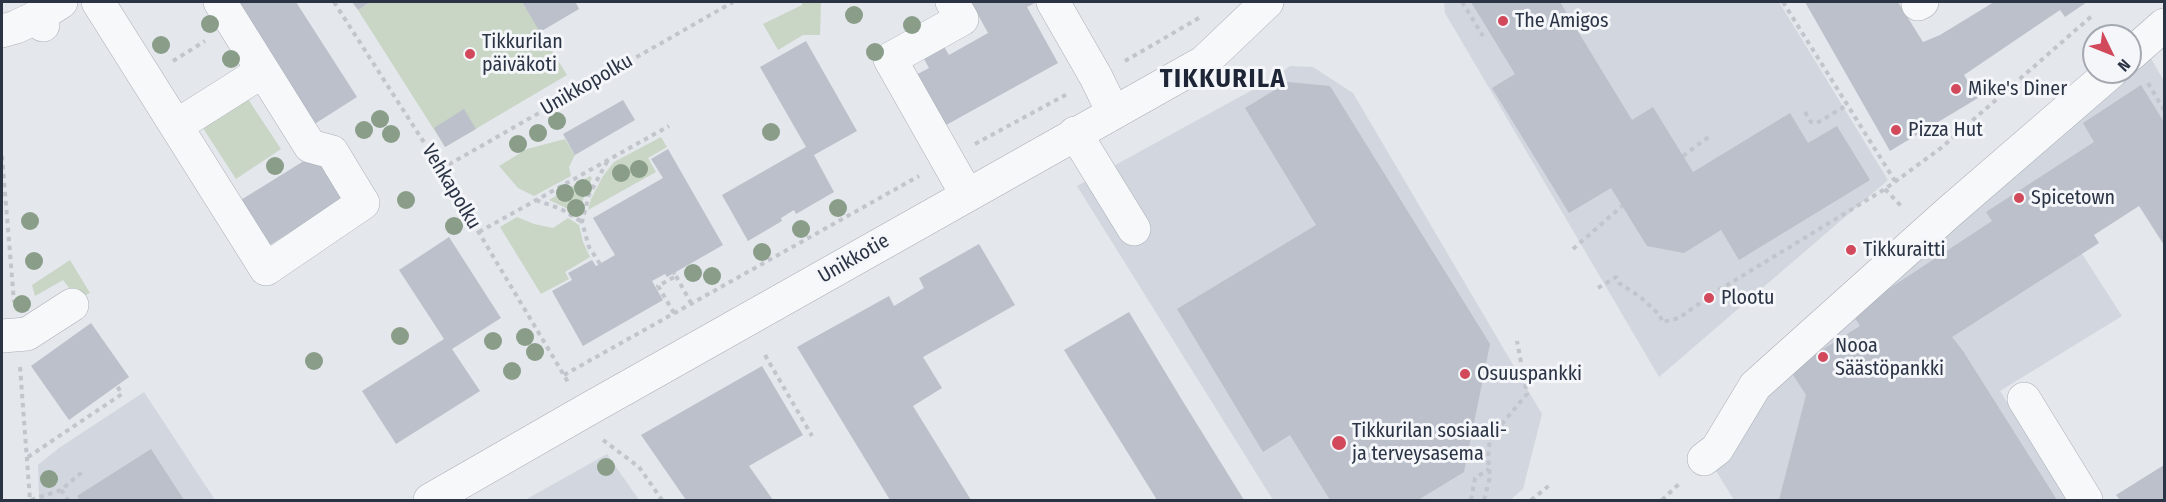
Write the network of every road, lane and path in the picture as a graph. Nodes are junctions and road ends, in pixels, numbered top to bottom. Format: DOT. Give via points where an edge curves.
graph roads {
  1 [pos="98,2"];
  2 [pos="334,2"];
  3 [pos="733,2"];
  4 [pos="952,2"];
  5 [pos="1053,2"];
  6 [pos="1267,2"];
  7 [pos="1462,2"];
  8 [pos="1783,2"];
  9 [pos="2151,2"];
  10 [pos="226,12"];
  11 [pos="1206,13"];
  12 [pos="47,14"];
  13 [pos="2094,14"];
  14 [pos="2164,26"];
  15 [pos="2,31"];
  16 [pos="1483,36"];
  17 [pos="2142,45"];
  18 [pos="263,71"];
  19 [pos="1096,77"];
  20 [pos="147,78"];
  21 [pos="2096,84"];
  22 [pos="1847,105"];
  23 [pos="1113,112"];
  24 [pos="1805,112"];
  25 [pos="176,126"];
  26 [pos="669,126"];
  27 [pos="1076,133"];
  28 [pos="1711,135"];
  29 [pos="1683,156"];
  30 [pos="609,159"];
  31 [pos="947,160"];
  32 [pos="441,169"];
  33 [pos="1895,181"];
  34 [pos="967,195"];
  35 [pos="536,200"];
  36 [pos="1623,206"];
  37 [pos="582,222"];
  38 [pos="1134,229"];
  39 [pos="479,232"];
  40 [pos="1573,249"];
  41 [pos="600,264"];
  42 [pos="1598,288"];
  43 [pos="691,303"];
  44 [pos="72,305"];
  45 [pos="674,313"];
  46 [pos="2,336"];
  47 [pos="1517,341"];
  48 [pos="765,355"];
  49 [pos="117,386"];
  50 [pos="2024,399"];
  51 [pos="812,436"];
  52 [pos="605,443"];
  53 [pos="27,457"];
  54 [pos="1704,459"];
  55 [pos="1489,469"];
  56 [pos="82,472"];
  57 [pos="1551,484"];
  58 [pos="61,490"];
  59 [pos="31,501"];
  60 [pos="68,501"];
  61 [pos="430,501"];
  62 [pos="662,501"];
  63 [pos="1471,501"];
  64 [pos="1484,501"];
  65 [pos="1531,501"];
  66 [pos="2086,501"];
  1 -- 20 [label="street"];
  2 -- 32 [label="path, Vehkapolku"];
  3 -- 32 [label="path, Unikkopolku"];
  4 -- 31 [label="street" via="962,19 891,59"];
  5 -- 19 [label="street"];
  6 -- 23 [label="street, Unikkotie" via="1204,62"];
  7 -- 16 [label="path"];
  8 -- 22 [label="path"];
  9 -- 14 [label="street"];
  10 -- 18 [label="street"];
  10 -- 20 [label="path"];
  11 -- 19 [label="path"];
  12 -- 15 [label="street"];
  13 -- 33 [label="path" via="1941,148"];
  14 -- 17 [label="street"];
  18 -- 25 [label="street"];
  18 -- 25 [label="street" via="310,146 332,152 363,203 266,269"];
  19 -- 23 [label="street"];
  19 -- 31 [label="path"];
  20 -- 25 [label="street"];
  21 -- 54 [label="street" via="1755,386 1717,449"];
  22 -- 24 [label="path" via="1817,123"];
  22 -- 33 [label="path"];
  23 -- 27 [label="street, Unikkotie"];
  26 -- 30 [label="path"];
  27 -- 34 [label="street, Unikkotie"];
  27 -- 38 [label="street"];
  28 -- 29 [label="path"];
  30 -- 35 [label="path"];
  30 -- 37 [label="path" via="594,183"];
  31 -- 34 [label="street"];
  31 -- 43 [label="path"];
  32 -- 39 [label="path, Vehkapolku"];
  33 -- 42 [label="path" via="1679,318 1662,322 1660,315 1616,278"];
  34 -- 61 [label="street, Unikkotie"];
  35 -- 37 [label="path"];
  35 -- 39 [label="path"];
  36 -- 40 [label="path"];
  37 -- 41 [label="path" via="583,233"];
  39 -- 45 [label="path, Vehkapolku" via="564,375"];
  43 -- 45 [label="path"];
  43 -- 45 [label="path" via="675,274 658,286"];
  44 -- 46 [label="street" via="27,334"];
  47 -- 55 [label="path" via="1527,394 1490,438"];
  48 -- 51 [label="path"];
  49 -- 53 [label="path" via="122,394"];
  50 -- 66 [label="street"];
  52 -- 62 [label="path" via="639,467"];
  55 -- 63 [label="path" via="1475,478"];
  55 -- 64 [label="path"];
  56 -- 58 [label="path"];
  57 -- 65 [label="path"];
  58 -- 59 [label="path"];
  58 -- 60 [label="path"];
}
